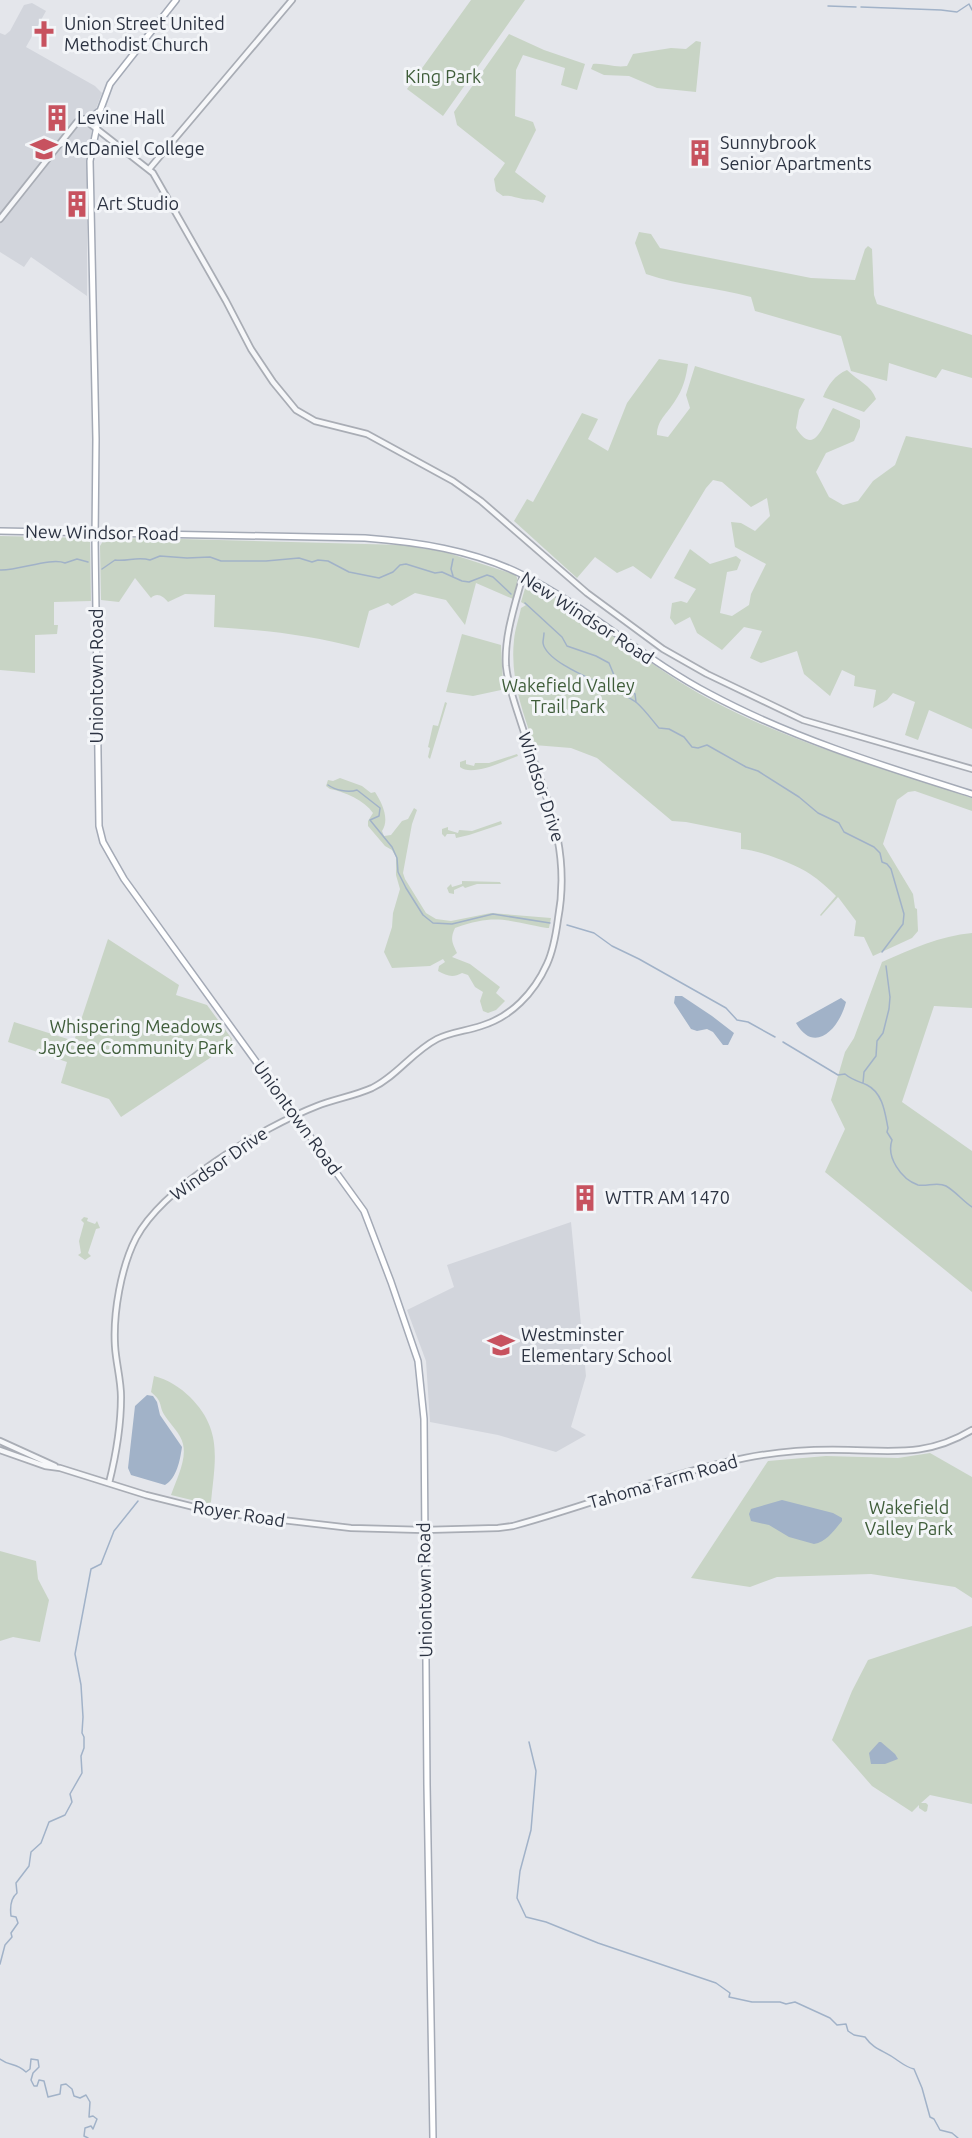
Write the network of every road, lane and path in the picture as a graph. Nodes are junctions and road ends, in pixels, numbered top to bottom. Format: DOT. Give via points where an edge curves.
graph roads {
  1 [pos="176,0"];
  2 [pos="292,0"];
  3 [pos="100,111"];
  4 [pos="84,119"];
  5 [pos="96,128"];
  6 [pos="150,168"];
  7 [pos="0,219"];
  8 [pos="0,531"];
  9 [pos="95,532"];
  10 [pos="523,575"];
  11 [pos="972,769"];
  12 [pos="972,794"];
  13 [pos="295,1116"];
  14 [pos="972,1430"];
  15 [pos="0,1441"];
  16 [pos="0,1450"];
  17 [pos="60,1468"];
  18 [pos="109,1484"];
  19 [pos="424,1530"];
  20 [pos="433,2138"];
  1 -- 3 [label="main road, Uniontown Road" via="116,74"];
  2 -- 6 [label="street"];
  3 -- 4 [label="main road"];
  3 -- 5 [label="main road, Uniontown Road"];
  4 -- 5 [label="street"];
  4 -- 7 [label="street" via="76,122"];
  5 -- 6 [label="street"];
  5 -- 9 [label="main road, Uniontown Road" via="89,169"];
  6 -- 11 [label="street" via="254,354 296,410 315,421 367,434 453,482 482,501 568,578 651,640 707,674 803,720"];
  8 -- 9 [label="main road, New Windsor Road"];
  9 -- 10 [label="main road, New Windsor Road" via="391,540 468,554"];
  9 -- 13 [label="main road, Uniontown Road" via="98,811 103,842 134,894"];
  10 -- 12 [label="main road, New Windsor Road" via="565,599 658,665 712,696 808,739"];
  10 -- 13 [label="street, Windsor Drive" via="508,634 506,664 511,693 561,848 561,900 548,962 527,995 501,1017 435,1040 377,1085"];
  13 -- 18 [label="street, Windsor Drive" via="246,1142 179,1190 154,1213 136,1240 124,1270 115,1321 121,1408"];
  13 -- 19 [label="main road, Uniontown Road" via="364,1211 414,1347 423,1396"];
  14 -- 19 [label="street, Tahoma Farm Road" via="942,1444 897,1453 808,1451 745,1458 689,1471 513,1526"];
  15 -- 17 [label="street, Royer Road"];
  16 -- 17 [label="street, Royer Road"];
  17 -- 18 [label="street, Royer Road"];
  18 -- 19 [label="street, Royer Road" via="214,1512 342,1528"];
  19 -- 20 [label="main road, Uniontown Road"];
}
